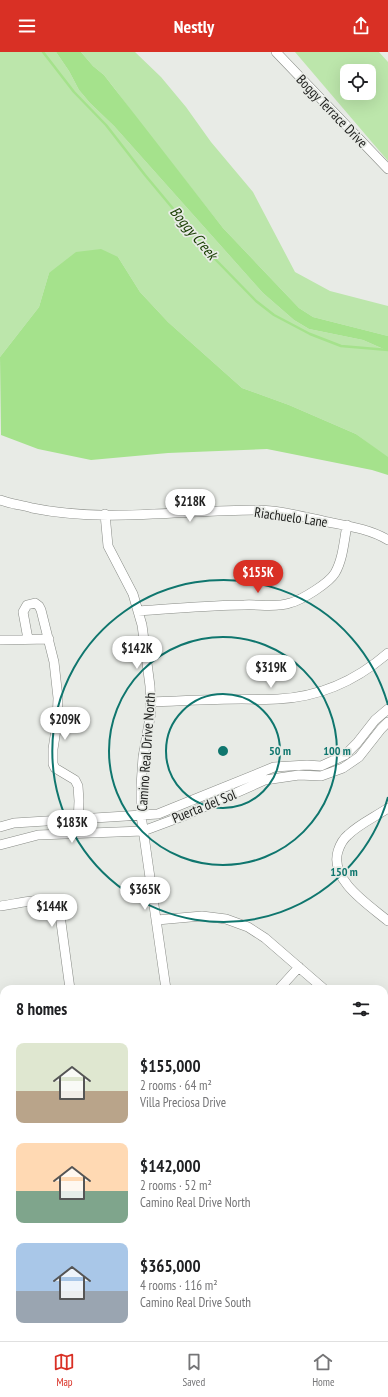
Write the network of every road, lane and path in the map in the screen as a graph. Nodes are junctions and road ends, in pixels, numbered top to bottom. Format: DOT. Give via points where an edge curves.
graph roads {
  1 [pos="276,52"];
  2 [pos="388,169"];
  3 [pos="0,500"];
  4 [pos="104,514"];
  5 [pos="346,526"];
  6 [pos="388,540"];
  7 [pos="138,611"];
  8 [pos="28,639"];
  9 [pos="49,639"];
  10 [pos="0,640"];
  11 [pos="388,653"];
  12 [pos="150,702"];
  13 [pos="388,709"];
  14 [pos="388,722"];
  15 [pos="388,808"];
  16 [pos="141,816"];
  17 [pos="78,819"];
  18 [pos="0,827"];
  19 [pos="142,830"];
  20 [pos="77,833"];
  21 [pos="0,845"];
  22 [pos="0,906"];
  23 [pos="157,920"];
  24 [pos="388,921"];
  25 [pos="299,967"];
  26 [pos="69,985"];
  27 [pos="165,985"];
  28 [pos="283,985"];
  29 [pos="319,985"];
  1 -- 2 [label="street, Boggy Terrace Drive"];
  3 -- 4 [label="street, Riachuelo Lane" via="51,511 81,515"];
  4 -- 5 [label="street, Riachuelo Lane" via="257,510"];
  4 -- 7 [label="street, Camino Real Drive North" via="108,546 133,594"];
  5 -- 6 [label="street, Riachuelo Lane" via="362,529"];
  5 -- 7 [label="street" via="340,560 334,574 305,597 278,605"];
  7 -- 12 [label="street, Camino Real Drive North" via="143,632"];
  8 -- 9 [label="street"];
  8 -- 9 [label="street" via="23,612 27,605 35,603 42,610"];
  8 -- 10 [label="street"];
  9 -- 17 [label="street" via="58,698 53,764 55,768 75,780 78,786"];
  11 -- 12 [label="street" via="354,678 307,696"];
  12 -- 16 [label="street, Camino Real Drive North" via="151,712 143,757"];
  13 -- 16 [label="street, Puerta del Sol" via="345,755 321,766 274,767 158,814"];
  14 -- 19 [label="street, Puerta del Sol" via="359,757 343,768 321,776 266,780 186,815"];
  15 -- 24 [label="street" via="344,839 337,854 337,864 340,875 348,886"];
  16 -- 17 [label="street, Puerta del Sol"];
  16 -- 19 [label="street, Camino Real Drive North"];
  17 -- 18 [label="street, Puerta del Sol" via="14,823"];
  17 -- 20 [label="street"];
  19 -- 20 [label="street, Puerta del Sol"];
  19 -- 23 [label="street, Camino Real Drive North"];
  20 -- 21 [label="street, Puerta del Sol" via="38,835"];
  22 -- 26 [label="street" via="45,901 57,909 61,918"];
  23 -- 25 [label="street" via="202,916 226,919 248,927 265,938"];
  23 -- 27 [label="street, Camino Real Drive North"];
  25 -- 28 [label="street"];
  25 -- 29 [label="street"];
}
